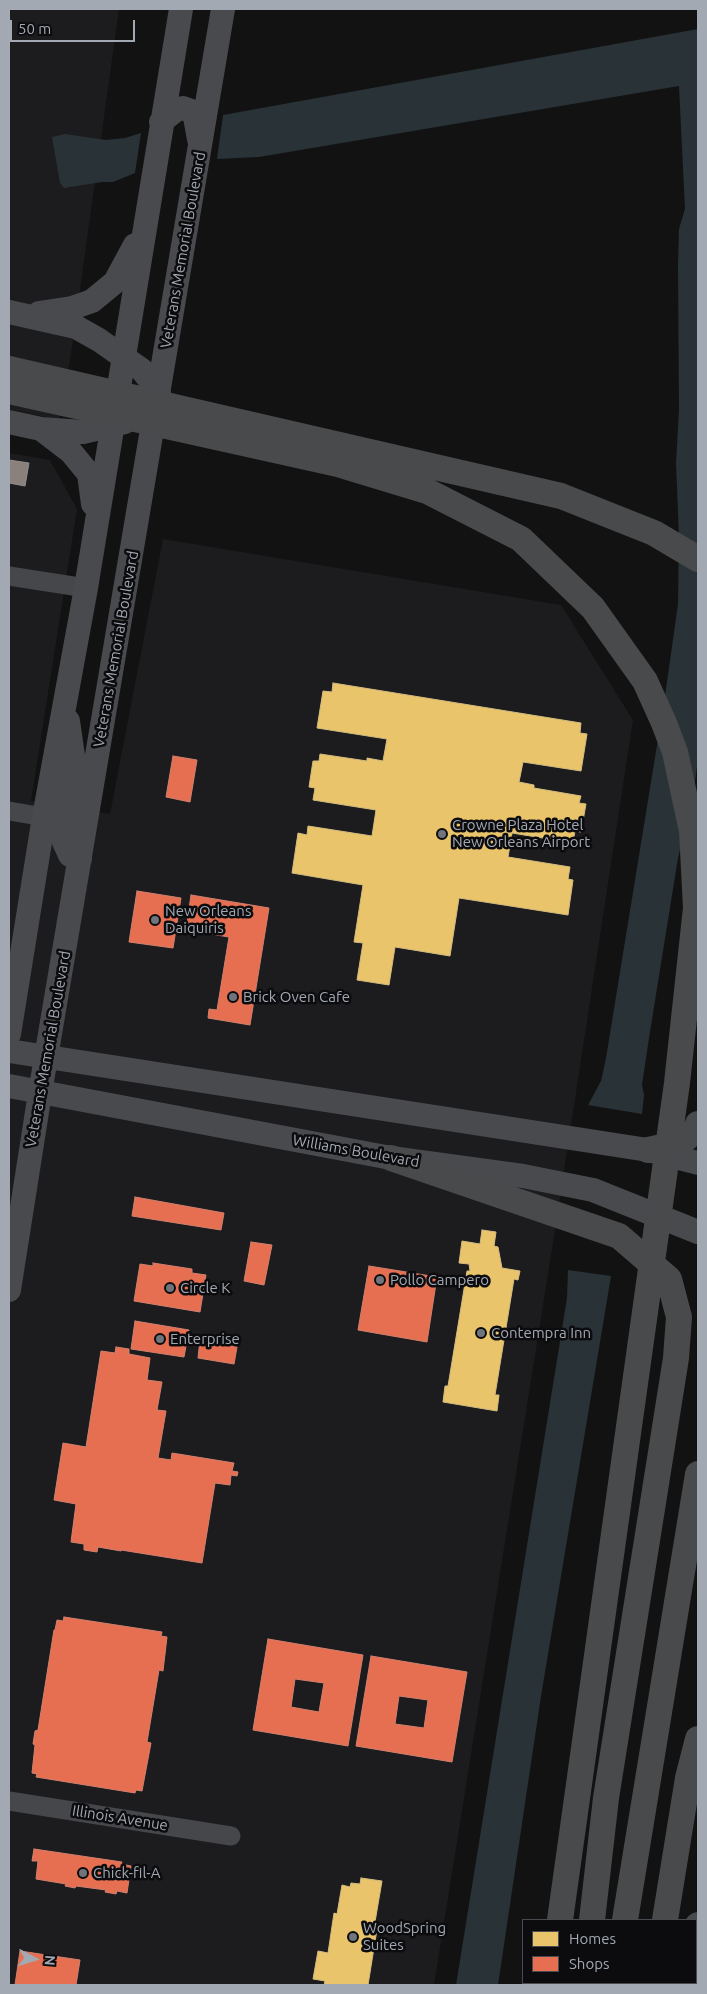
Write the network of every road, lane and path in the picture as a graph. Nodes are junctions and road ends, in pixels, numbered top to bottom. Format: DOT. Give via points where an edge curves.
graph roads {
  1 [pos="180,9"];
  2 [pos="223,9"];
  3 [pos="161,122"];
  4 [pos="200,148"];
  5 [pos="144,231"];
  6 [pos="18,314"];
  7 [pos="123,356"];
  8 [pos="9,369"];
  9 [pos="9,391"];
  10 [pos="158,401"];
  11 [pos="9,422"];
  12 [pos="112,426"];
  13 [pos="41,429"];
  14 [pos="96,524"];
  15 [pos="698,559"];
  16 [pos="9,576"];
  17 [pos="86,588"];
  18 [pos="66,700"];
  19 [pos="9,811"];
  20 [pos="44,816"];
  21 [pos="80,859"];
  22 [pos="9,1034"];
  23 [pos="9,1051"];
  24 [pos="47,1057"];
  25 [pos="9,1086"];
  26 [pos="40,1092"];
  27 [pos="698,1124"];
  28 [pos="648,1150"];
  29 [pos="391,1158"];
  30 [pos="698,1163"];
  31 [pos="698,1232"];
  32 [pos="9,1290"];
  33 [pos="698,1474"];
  34 [pos="698,1739"];
  35 [pos="9,1801"];
  36 [pos="231,1836"];
  37 [pos="560,1919"];
  38 [pos="592,1919"];
  39 [pos="625,1919"];
  40 [pos="665,1919"];
  1 -- 3 [label="main road"];
  2 -- 4 [label="main road, Veterans Memorial Boulevard"];
  3 -- 4 [label="main road" via="176,110 190,111 195,117"];
  3 -- 5 [label="main road"];
  4 -- 10 [label="main road, Veterans Memorial Boulevard"];
  5 -- 6 [label="main road" via="115,282 92,301 72,308"];
  5 -- 7 [label="main road"];
  6 -- 7 [label="main road" via="76,327"];
  7 -- 10 [label="main road" via="142,370"];
  7 -- 12 [label="main road"];
  8 -- 15 [label="highway" via="561,496 654,532"];
  9 -- 37 [label="highway" via="338,464 427,491 522,539 593,608 645,681 675,752 692,831 696,908 677,1083"];
  10 -- 12 [label="main road"];
  10 -- 21 [label="main road, Veterans Memorial Boulevard"];
  11 -- 13 [label="main road"];
  12 -- 13 [label="main road" via="82,432"];
  12 -- 14 [label="main road"];
  13 -- 14 [label="main road" via="71,452 88,474"];
  14 -- 17 [label="main road"];
  16 -- 17 [label="street"];
  17 -- 18 [label="main road"];
  18 -- 20 [label="main road"];
  18 -- 21 [label="main road" via="75,770 64,842 70,855"];
  19 -- 20 [label="street"];
  20 -- 22 [label="main road"];
  21 -- 24 [label="main road, Veterans Memorial Boulevard"];
  23 -- 24 [label="main road"];
  24 -- 26 [label="main road, Veterans Memorial Boulevard"];
  24 -- 28 [label="main road"];
  25 -- 26 [label="main road, Williams Boulevard"];
  26 -- 29 [label="main road, Williams Boulevard"];
  26 -- 32 [label="main road, Veterans Memorial Boulevard"];
  27 -- 28 [label="highway" via="680,1142"];
  28 -- 30 [label="main road"];
  29 -- 31 [label="main road, Williams Boulevard" via="524,1176 593,1190"];
  29 -- 38 [label="highway" via="619,1236 669,1279 679,1317 676,1358 606,1798"];
  33 -- 39 [label="highway"];
  34 -- 40 [label="highway" via="688,1778"];
  35 -- 36 [label="street, Illinois Avenue"];
}
